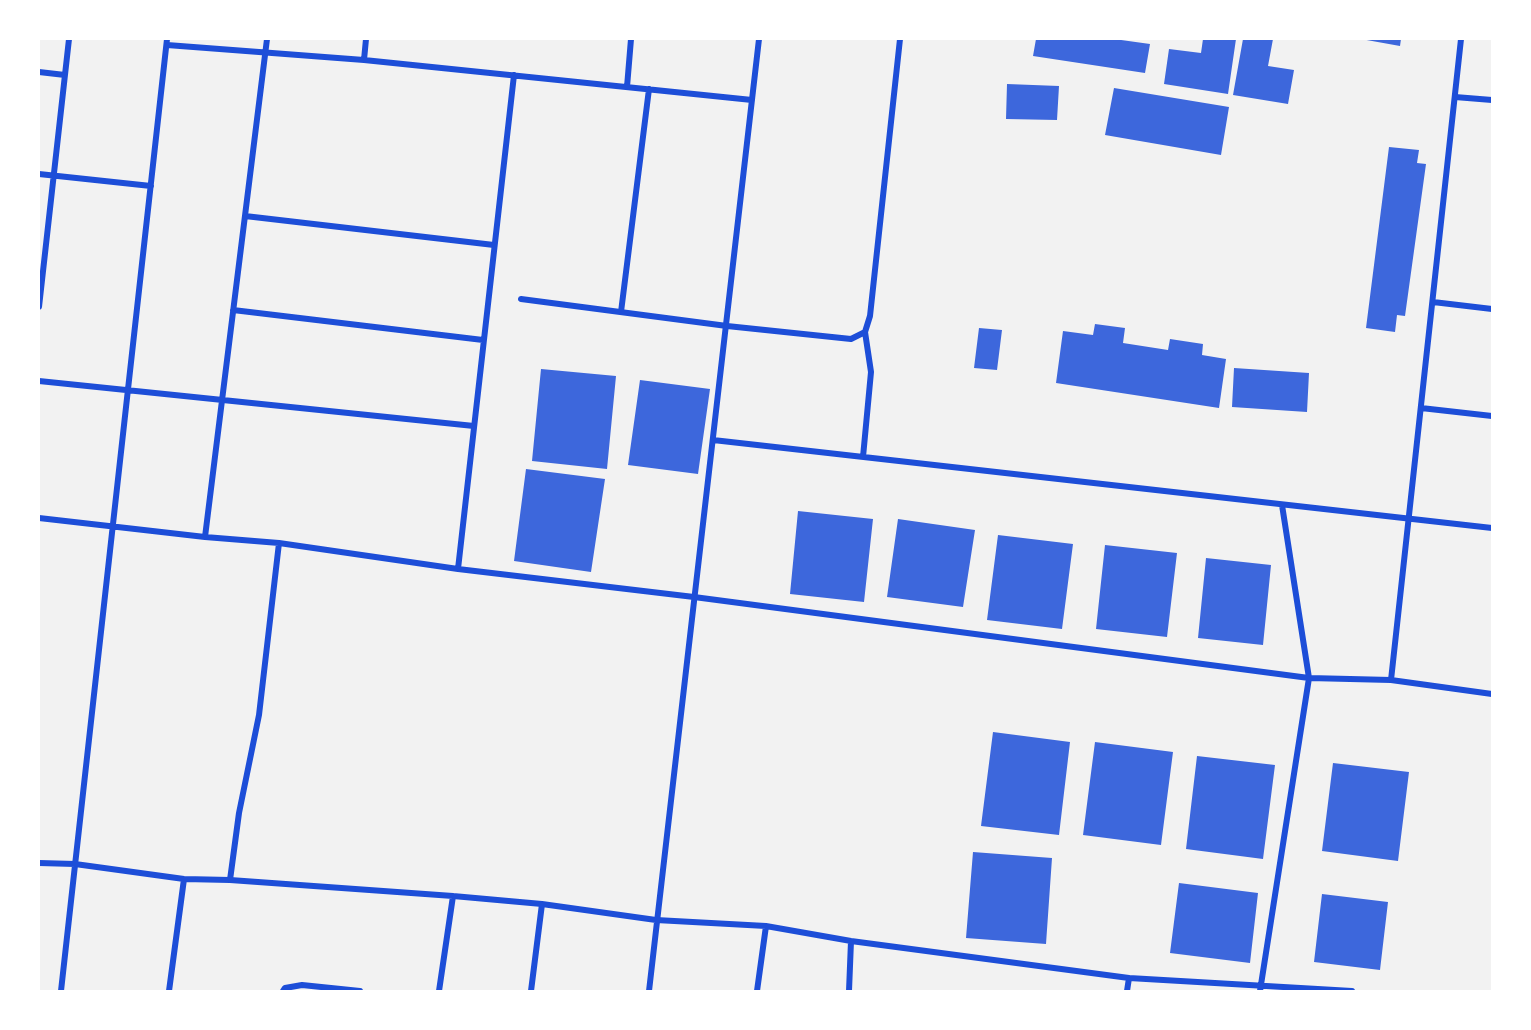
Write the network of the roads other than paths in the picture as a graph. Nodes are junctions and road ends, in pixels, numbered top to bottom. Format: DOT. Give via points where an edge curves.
graph roads {
  1 [pos="69,39"];
  2 [pos="267,39"];
  3 [pos="366,39"];
  4 [pos="631,39"];
  5 [pos="759,39"];
  6 [pos="900,39"];
  7 [pos="1461,39"];
  8 [pos="167,42"];
  9 [pos="265,52"];
  10 [pos="364,60"];
  11 [pos="39,72"];
  12 [pos="65,75"];
  13 [pos="513,75"];
  14 [pos="627,87"];
  15 [pos="649,89"];
  16 [pos="1455,97"];
  17 [pos="752,100"];
  18 [pos="1492,100"];
  19 [pos="39,174"];
  20 [pos="54,176"];
  21 [pos="151,186"];
  22 [pos="245,216"];
  23 [pos="494,244"];
  24 [pos="521,299"];
  25 [pos="1433,303"];
  26 [pos="39,307"];
  27 [pos="1492,309"];
  28 [pos="233,310"];
  29 [pos="621,312"];
  30 [pos="727,326"];
  31 [pos="864,332"];
  32 [pos="483,340"];
  33 [pos="39,381"];
  34 [pos="129,390"];
  35 [pos="222,400"];
  36 [pos="1421,408"];
  37 [pos="1492,416"];
  38 [pos="474,426"];
  39 [pos="713,440"];
  40 [pos="863,457"];
  41 [pos="1282,505"];
  42 [pos="39,518"];
  43 [pos="1409,519"];
  44 [pos="112,526"];
  45 [pos="1492,528"];
  46 [pos="205,537"];
  47 [pos="279,543"];
  48 [pos="458,568"];
  49 [pos="694,597"];
  50 [pos="1309,678"];
  51 [pos="1391,680"];
  52 [pos="1492,694"];
  53 [pos="39,863"];
  54 [pos="75,864"];
  55 [pos="184,879"];
  56 [pos="231,880"];
  57 [pos="453,896"];
  58 [pos="542,904"];
  59 [pos="656,920"];
  60 [pos="766,926"];
  61 [pos="851,941"];
  62 [pos="1129,978"];
  63 [pos="1260,988"];
  64 [pos="61,991"];
  65 [pos="169,991"];
  66 [pos="283,991"];
  67 [pos="360,991"];
  68 [pos="439,991"];
  69 [pos="531,991"];
  70 [pos="649,991"];
  71 [pos="757,991"];
  72 [pos="849,991"];
  73 [pos="1127,991"];
  74 [pos="1352,991"];
  1 -- 12 [label="street"];
  2 -- 9 [label="street"];
  3 -- 10 [label="street"];
  4 -- 14 [label="street"];
  5 -- 17 [label="street"];
  6 -- 31 [label="street" via="870,316"];
  7 -- 16 [label="street"];
  8 -- 9 [label="street"];
  8 -- 21 [label="street"];
  9 -- 10 [label="street"];
  9 -- 22 [label="street"];
  10 -- 13 [label="street"];
  11 -- 12 [label="street"];
  12 -- 20 [label="street"];
  13 -- 14 [label="street"];
  13 -- 23 [label="street"];
  14 -- 15 [label="street"];
  15 -- 17 [label="street"];
  15 -- 29 [label="street"];
  16 -- 18 [label="street"];
  16 -- 25 [label="street"];
  17 -- 30 [label="street"];
  19 -- 20 [label="street"];
  20 -- 21 [label="street"];
  20 -- 26 [label="street"];
  21 -- 34 [label="street"];
  22 -- 23 [label="street"];
  22 -- 28 [label="street"];
  23 -- 32 [label="street"];
  24 -- 29 [label="street"];
  25 -- 27 [label="street"];
  25 -- 36 [label="street"];
  28 -- 32 [label="street"];
  28 -- 35 [label="street"];
  29 -- 30 [label="street"];
  30 -- 31 [label="street" via="851,339"];
  30 -- 39 [label="street"];
  31 -- 40 [label="street" via="871,372"];
  32 -- 38 [label="street"];
  33 -- 34 [label="street"];
  34 -- 35 [label="street"];
  34 -- 44 [label="street"];
  35 -- 38 [label="street"];
  35 -- 46 [label="street"];
  36 -- 37 [label="street"];
  36 -- 43 [label="street"];
  38 -- 48 [label="street"];
  39 -- 40 [label="street"];
  39 -- 49 [label="street"];
  40 -- 41 [label="street"];
  41 -- 43 [label="street"];
  41 -- 50 [label="street"];
  42 -- 44 [label="street"];
  43 -- 45 [label="street"];
  43 -- 51 [label="street"];
  44 -- 46 [label="street"];
  44 -- 54 [label="street"];
  46 -- 47 [label="street"];
  47 -- 48 [label="street"];
  47 -- 56 [label="street" via="259,715 239,813"];
  48 -- 49 [label="street"];
  49 -- 50 [label="street"];
  49 -- 59 [label="street"];
  50 -- 51 [label="street"];
  50 -- 63 [label="street"];
  51 -- 52 [label="street"];
  53 -- 54 [label="street"];
  54 -- 55 [label="street"];
  54 -- 64 [label="street"];
  55 -- 56 [label="street"];
  55 -- 65 [label="street"];
  56 -- 57 [label="street"];
  57 -- 58 [label="street"];
  57 -- 68 [label="street"];
  58 -- 59 [label="street"];
  58 -- 69 [label="street"];
  59 -- 60 [label="street"];
  59 -- 70 [label="street"];
  60 -- 61 [label="street"];
  60 -- 71 [label="street"];
  61 -- 62 [label="street"];
  61 -- 72 [label="street"];
  62 -- 63 [label="street"];
  62 -- 73 [label="street"];
  63 -- 74 [label="street"];
  66 -- 67 [label="street" via="302,985"];
}
